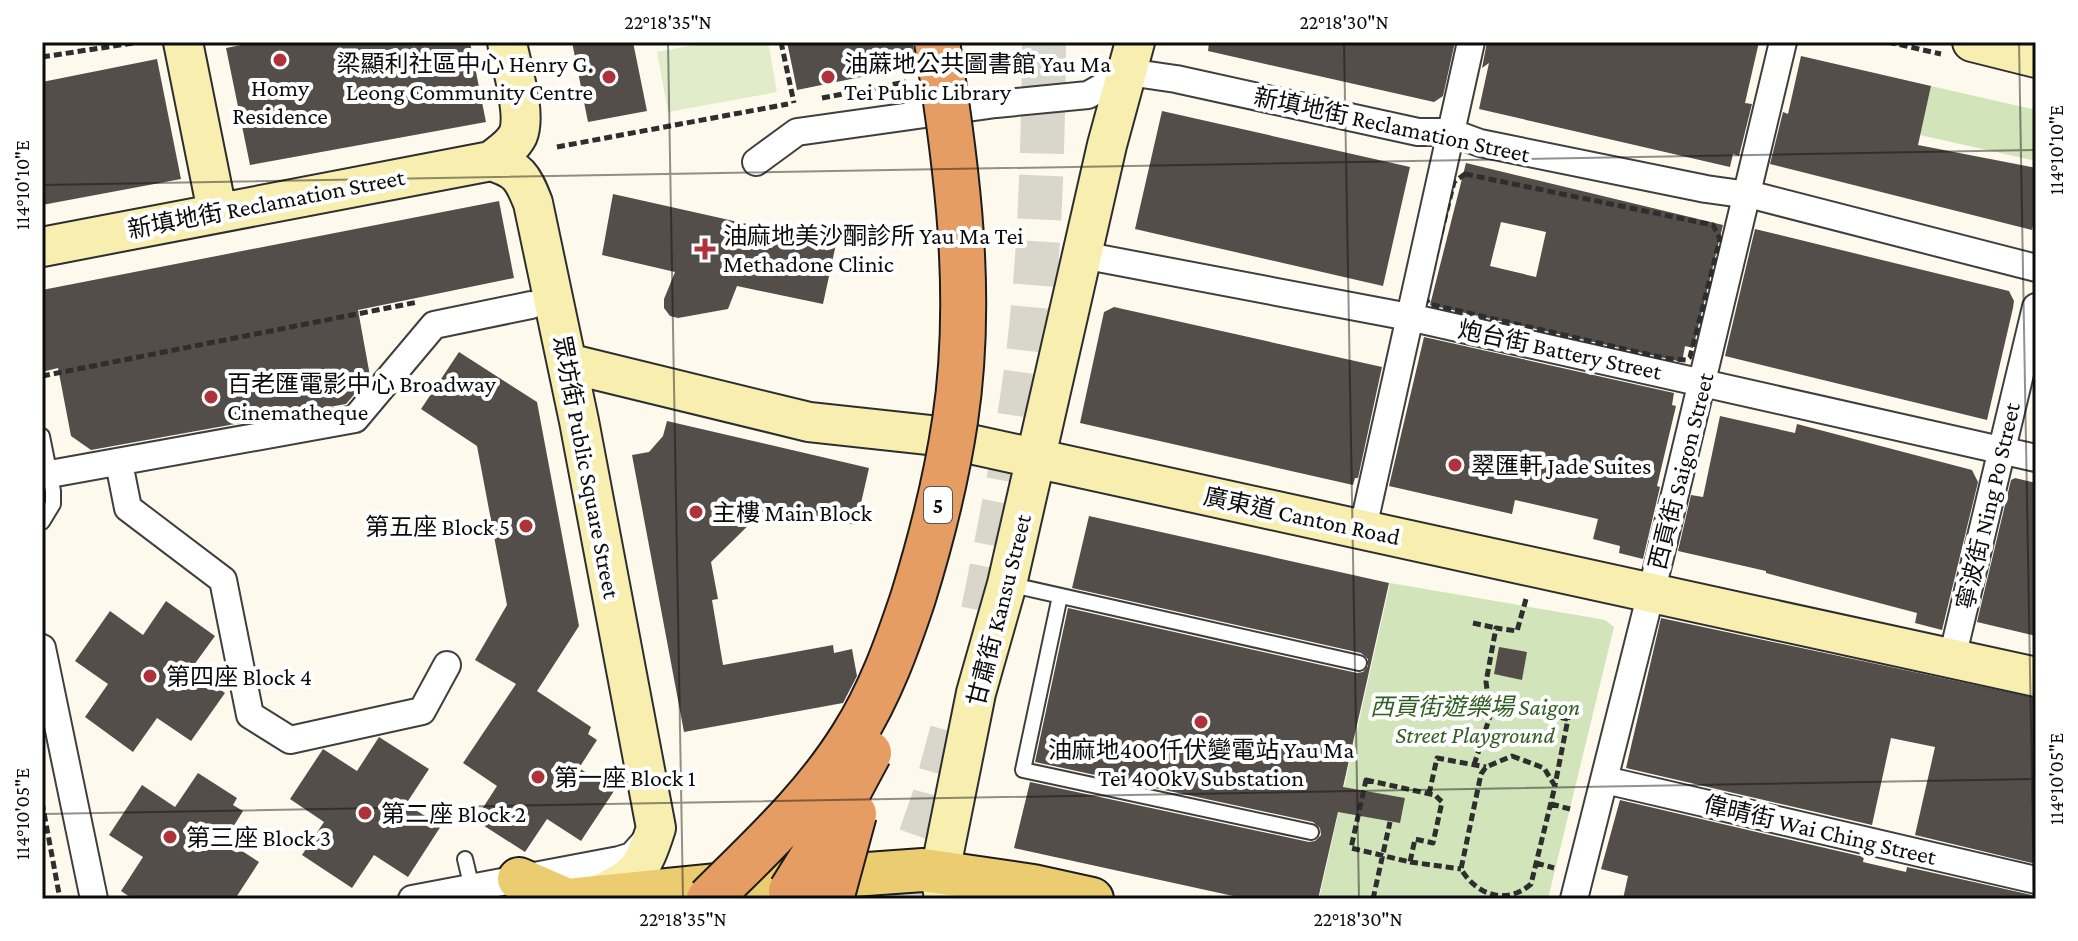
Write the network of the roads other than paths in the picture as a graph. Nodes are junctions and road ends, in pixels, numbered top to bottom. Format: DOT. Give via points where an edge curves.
graph roads {
  1 [pos="183,42"];
  2 [pos="507,42"];
  3 [pos="937,42"];
  4 [pos="960,42"];
  5 [pos="1471,42"];
  6 [pos="1783,42"];
  7 [pos="1972,42"];
  8 [pos="1132,57"];
  9 [pos="2036,58"];
  10 [pos="1450,132"];
  11 [pos="491,161"];
  12 [pos="756,162"];
  13 [pos="1746,194"];
  14 [pos="217,211"];
  15 [pos="42,247"];
  16 [pos="1082,255"];
  17 [pos="2036,268"];
  18 [pos="531,305"];
  19 [pos="1417,307"];
  20 [pos="2036,307"];
  21 [pos="567,363"];
  22 [pos="1702,381"];
  23 [pos="42,436"];
  24 [pos="2001,449"];
  25 [pos="2036,458"];
  26 [pos="1036,459"];
  27 [pos="119,463"];
  28 [pos="50,474"];
  29 [pos="42,522"];
  30 [pos="1363,528"];
  31 [pos="1007,584"];
  32 [pos="1651,593"];
  33 [pos="1060,596"];
  34 [pos="42,648"];
  35 [pos="1952,658"];
  36 [pos="1359,663"];
  37 [pos="447,665"];
  38 [pos="2036,677"];
  39 [pos="1605,780"];
  40 [pos="656,828"];
  41 [pos="1311,832"];
  42 [pos="465,859"];
  43 [pos="519,879"];
  44 [pos="2036,880"];
  45 [pos="942,886"];
  46 [pos="472,888"];
  47 [pos="811,895"];
  48 [pos="578,898"];
  49 [pos="94,899"];
  50 [pos="412,899"];
  51 [pos="709,899"];
  52 [pos="1092,899"];
  53 [pos="1574,899"];
  1 -- 14 [label="main road"];
  2 -- 11 [label="main road" via="521,113 519,133"];
  3 -- 51 [label="highway, 5, bridge" via="957,184 962,303 955,420 927,554 888,669 853,737 793,816"];
  4 -- 47 [label="highway, 5, bridge" via="973,136 982,303 964,484 925,630"];
  5 -- 10 [label="street"];
  6 -- 13 [label="street, 西貢街 Saigon Street"];
  7 -- 9 [label="main road"];
  8 -- 10 [label="street, 新填地街 Reclamation Street" via="1176,79 1418,132"];
  8 -- 12 [label="street" via="1088,95 797,132"];
  8 -- 16 [label="main road, 甘肅街 Kansu Street"];
  10 -- 13 [label="street, 新填地街 Reclamation Street" via="1495,146"];
  10 -- 19 [label="street"];
  11 -- 14 [label="main road, 新填地街 Reclamation Street"];
  11 -- 21 [label="main road, 眾坊街 Public Square Street" via="509,166 525,181"];
  13 -- 17 [label="street, 新填地街 Reclamation Street"];
  13 -- 22 [label="street, 西貢街 Saigon Street"];
  14 -- 15 [label="main road, 新填地街 Reclamation Street"];
  16 -- 19 [label="street, 炮台街 Battery Street"];
  16 -- 26 [label="main road, 甘肅街 Kansu Street"];
  18 -- 27 [label="street" via="434,325 355,419"];
  19 -- 22 [label="street, 炮台街 Battery Street"];
  19 -- 30 [label="street"];
  20 -- 24 [label="street, 寧波街 Ning Po Street"];
  21 -- 26 [label="main road, 廣東道 Canton Road" via="809,422 929,435"];
  21 -- 40 [label="main road, 眾坊街 Public Square Street"];
  22 -- 24 [label="street, 炮台街 Battery Street"];
  22 -- 32 [label="street, 西貢街 Saigon Street"];
  23 -- 28 [label="lane"];
  24 -- 25 [label="street, 炮台街 Battery Street"];
  24 -- 35 [label="street, 寧波街 Ning Po Street"];
  26 -- 30 [label="main road, 廣東道 Canton Road"];
  26 -- 31 [label="main road, 甘肅街 Kansu Street"];
  27 -- 28 [label="street"];
  27 -- 37 [label="street" via="128,508 223,580 250,715 290,740 422,711"];
  28 -- 29 [label="lane" via="53,504"];
  30 -- 32 [label="main road, 廣東道 Canton Road"];
  31 -- 33 [label="lane"];
  31 -- 45 [label="main road, 甘肅街 Kansu Street" via="976,693"];
  32 -- 35 [label="main road, 廣東道 Canton Road"];
  32 -- 39 [label="street, 西貢街 Saigon Street"];
  33 -- 36 [label="lane"];
  33 -- 41 [label="lane" via="1023,770"];
  34 -- 49 [label="street"];
  35 -- 38 [label="main road, 廣東道 Canton Road"];
  39 -- 44 [label="street, 偉晴街 Wai Ching Street"];
  39 -- 53 [label="street, 西貢街 Saigon Street"];
  40 -- 43 [label="street" via="632,856"];
  40 -- 48 [label="main road" via="646,861 623,884"];
  42 -- 46 [label="lane"];
  43 -- 46 [label="street"];
  43 -- 48 [label="main road"];
  45 -- 48 [label="main road" via="923,870"];
  45 -- 52 [label="main road" via="1033,886"];
  46 -- 50 [label="street"];
}
